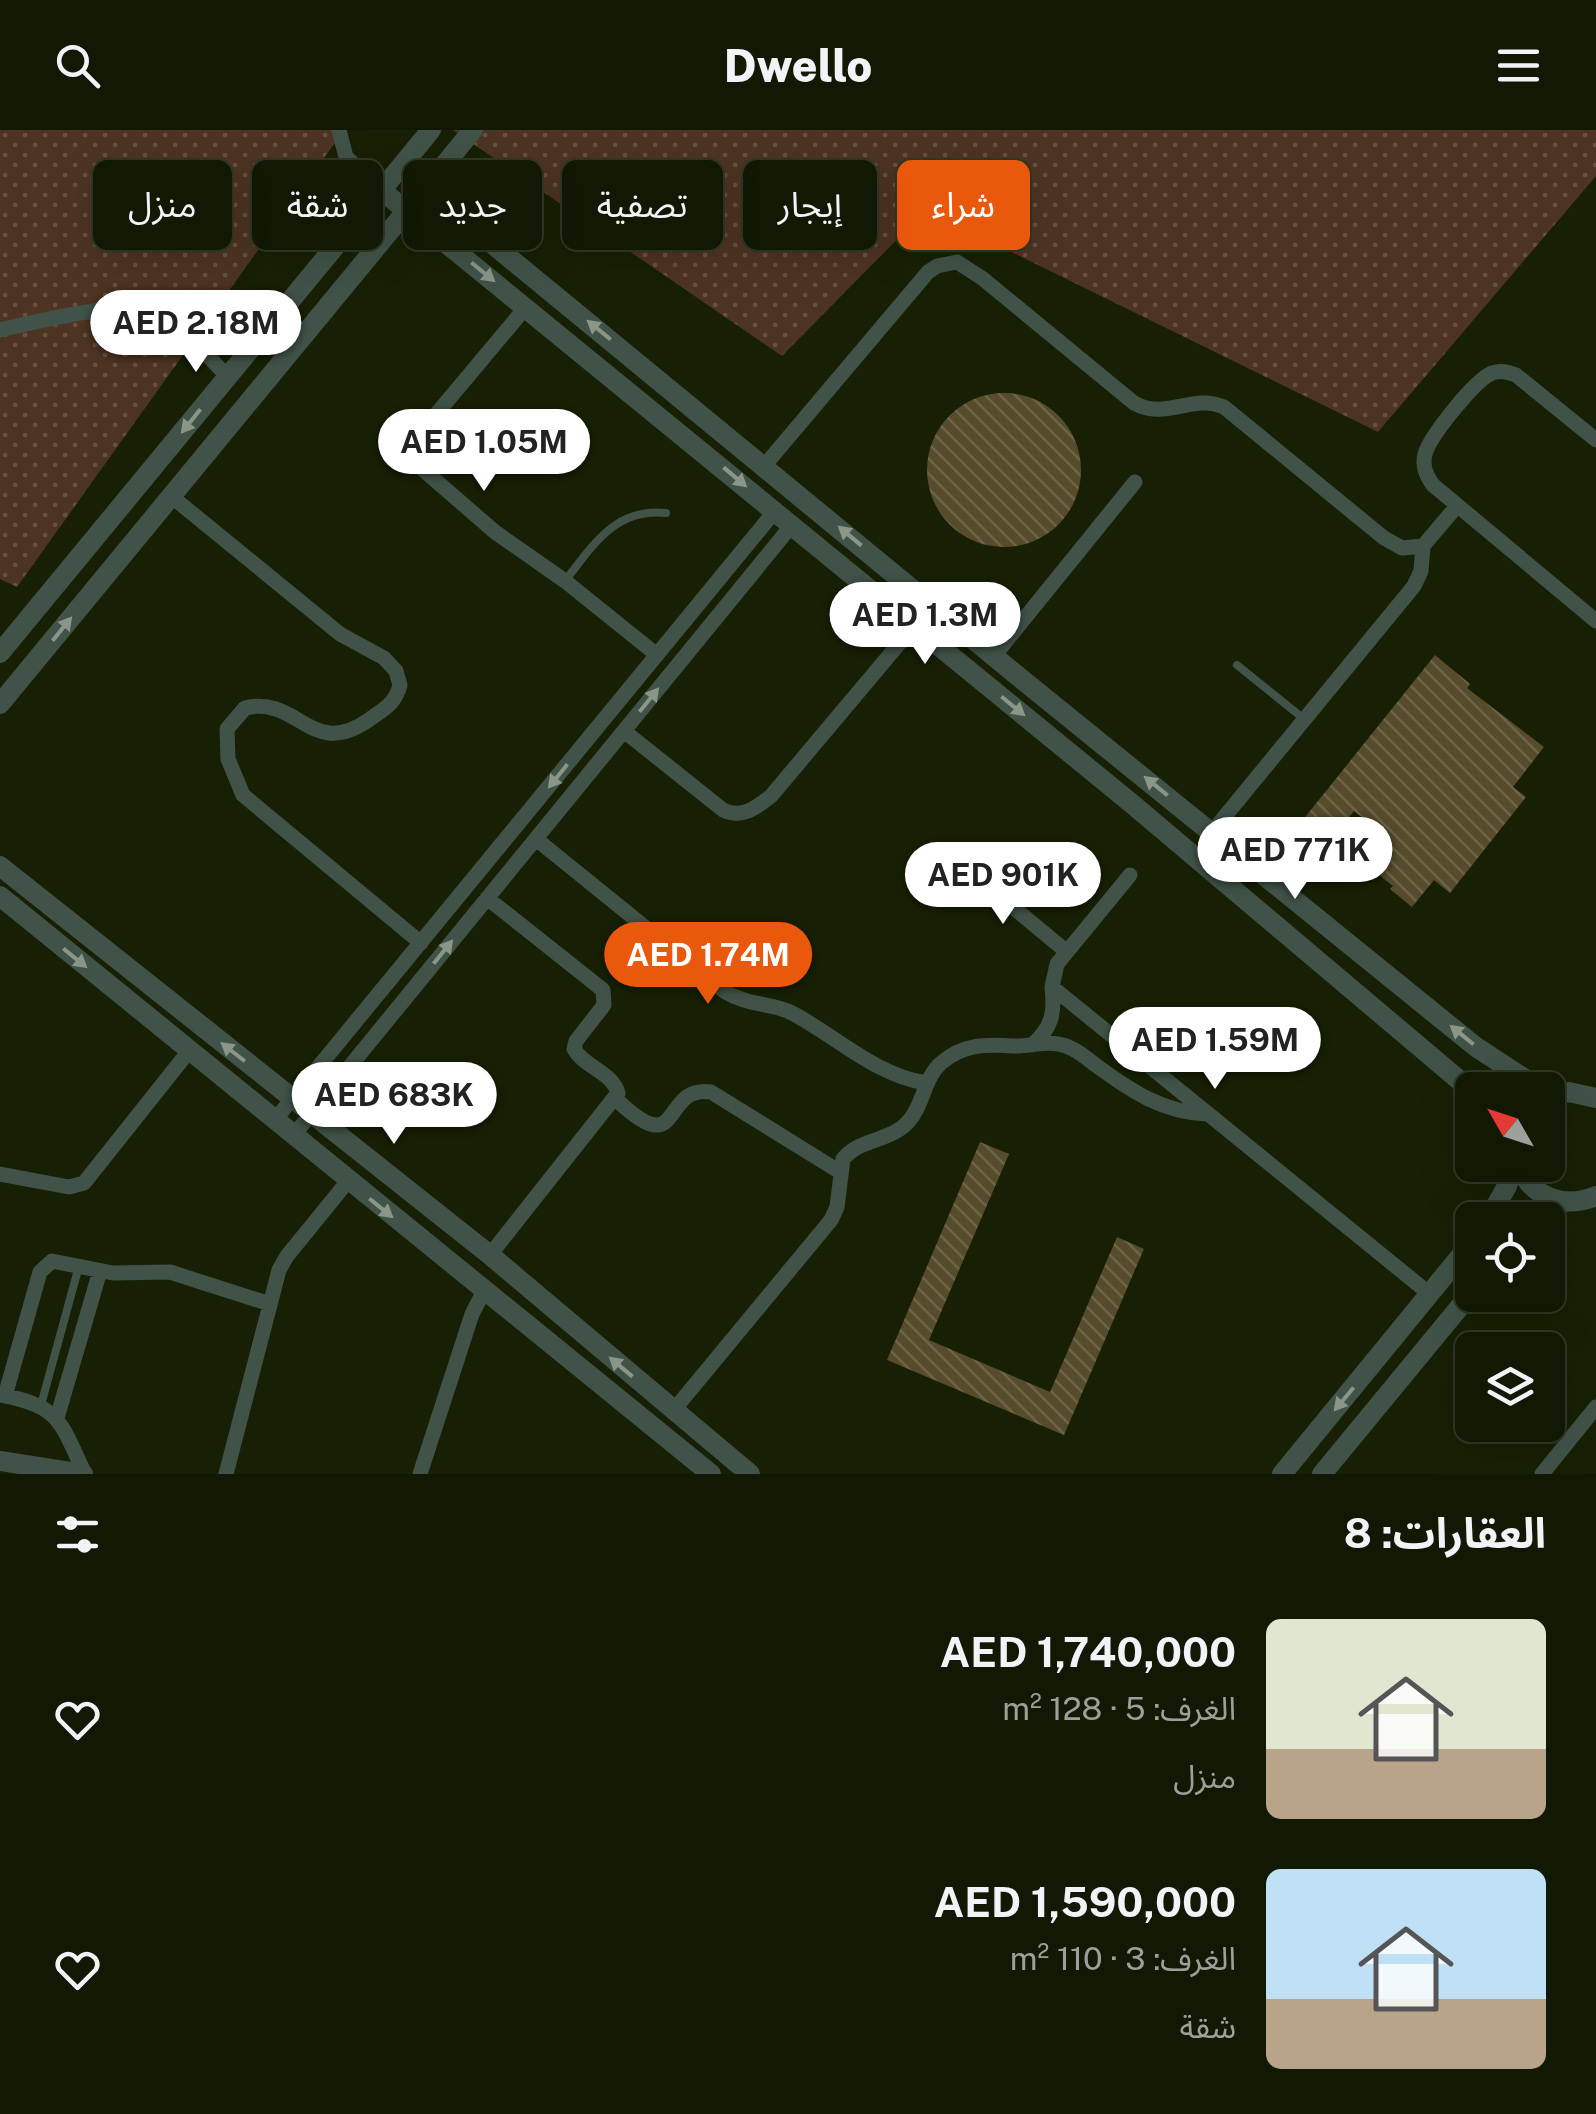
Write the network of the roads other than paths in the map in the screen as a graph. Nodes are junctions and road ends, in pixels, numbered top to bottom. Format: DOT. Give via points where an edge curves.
graph roads {
  1 [pos="339,130"];
  2 [pos="431,130"];
  3 [pos="473,130"];
  4 [pos="349,160"];
  5 [pos="448,160"];
  6 [pos="400,168"];
  7 [pos="403,170"];
  8 [pos="383,189"];
  9 [pos="383,191"];
  10 [pos="403,207"];
  11 [pos="403,215"];
  12 [pos="332,250"];
  13 [pos="456,250"];
  14 [pos="501,250"];
  15 [pos="528,272"];
  16 [pos="519,302"];
  17 [pos="0,330"];
  18 [pos="227,376"];
  19 [pos="1596,440"];
  20 [pos="765,465"];
  21 [pos="1135,482"];
  22 [pos="171,496"];
  23 [pos="1457,506"];
  24 [pos="775,511"];
  25 [pos="666,513"];
  26 [pos="792,525"];
  27 [pos="1423,546"];
  28 [pos="566,581"];
  29 [pos="708,594"];
  30 [pos="722,610"];
  31 [pos="1596,621"];
  32 [pos="914,626"];
  33 [pos="0,653"];
  34 [pos="658,655"];
  35 [pos="994,656"];
  36 [pos="1237,665"];
  37 [pos="0,704"];
  38 [pos="1304,719"];
  39 [pos="624,731"];
  40 [pos="1192,816"];
  41 [pos="1212,832"];
  42 [pos="1168,834"];
  43 [pos="536,839"];
  44 [pos="0,866"];
  45 [pos="967,869"];
  46 [pos="1130,875"];
  47 [pos="0,896"];
  48 [pos="487,898"];
  49 [pos="1323,922"];
  50 [pos="1290,936"];
  51 [pos="421,942"];
  52 [pos="1067,952"];
  53 [pos="388,984"];
  54 [pos="1052,987"];
  55 [pos="400,1004"];
  56 [pos="1031,1045"];
  57 [pos="189,1051"];
  58 [pos="1516,1072"];
  59 [pos="1455,1077"];
  60 [pos="1596,1080"];
  61 [pos="926,1082"];
  62 [pos="1565,1090"];
  63 [pos="1565,1095"];
  64 [pos="1596,1098"];
  65 [pos="293,1099"];
  66 [pos="616,1099"];
  67 [pos="310,1114"];
  68 [pos="1207,1114"];
  69 [pos="274,1121"];
  70 [pos="293,1136"];
  71 [pos="840,1172"];
  72 [pos="0,1174"];
  73 [pos="348,1181"];
  74 [pos="1529,1182"];
  75 [pos="1583,1202"];
  76 [pos="490,1256"];
  77 [pos="1455,1264"];
  78 [pos="79,1266"];
  79 [pos="100,1271"];
  80 [pos="484,1291"];
  81 [pos="1431,1295"];
  82 [pos="270,1304"];
  83 [pos="1456,1312"];
  84 [pos="1387,1348"];
  85 [pos="1410,1368"];
  86 [pos="3,1395"];
  87 [pos="41,1405"];
  88 [pos="1596,1407"];
  89 [pos="673,1411"];
  90 [pos="58,1418"];
  91 [pos="0,1461"];
  92 [pos="1551,1471"];
  93 [pos="84,1474"];
  94 [pos="226,1474"];
  95 [pos="420,1474"];
  96 [pos="711,1474"];
  97 [pos="750,1474"];
  98 [pos="1282,1474"];
  99 [pos="1322,1474"];
  1 -- 4 [label="street"];
  2 -- 6 [label="street"];
  3 -- 5 [label="street"];
  6 -- 7 [label="street"];
  6 -- 8 [label="street"];
  9 -- 10 [label="street"];
  11 -- 22 [label="street"];
  12 -- 18 [label="street"];
  13 -- 16 [label="street, one-way"];
  14 -- 15 [label="street"];
  15 -- 16 [label="street" via="518,280"];
  20 -- 15 [label="street, one-way"];
  16 -- 24 [label="street, one-way"];
  16 -- 28 [label="street" via="410,454 419,469 496,532"];
  17 -- 18 [label="street" via="112,310 151,310"];
  18 -- 33 [label="street, one-way"];
  19 -- 23 [label="street" via="1516,374 1489,374 1435,436 1424,460 1433,485"];
  20 -- 27 [label="street" via="928,272 958,262 1134,403 1162,412 1193,402 1224,407 1384,538 1402,548"];
  35 -- 20 [label="street, one-way"];
  21 -- 35 [label="street"];
  37 -- 22 [label="street, one-way"];
  22 -- 51 [label="street" via="340,634 396,671 400,685 388,709 349,730 316,732 270,706 246,708 227,729 228,759 243,795"];
  23 -- 27 [label="street"];
  23 -- 31 [label="street"];
  24 -- 26 [label="street"];
  24 -- 29 [label="street"];
  25 -- 28 [label="lane" via="632,515 612,526"];
  26 -- 30 [label="street"];
  26 -- 32 [label="street"];
  27 -- 38 [label="street" via="1414,586"];
  28 -- 34 [label="street"];
  29 -- 30 [label="street"];
  29 -- 34 [label="street"];
  39 -- 30 [label="street, one-way"];
  32 -- 39 [label="street" via="771,796 748,812 724,810"];
  32 -- 42 [label="street, one-way"];
  34 -- 51 [label="street, one-way"];
  40 -- 35 [label="street, one-way"];
  36 -- 38 [label="lane"];
  38 -- 41 [label="street"];
  39 -- 43 [label="street"];
  40 -- 41 [label="street"];
  40 -- 42 [label="street" via="1184,830"];
  41 -- 49 [label="street"];
  42 -- 50 [label="street"];
  43 -- 48 [label="street"];
  43 -- 61 [label="street" via="724,992 789,1011 875,1064"];
  65 -- 44 [label="street, one-way"];
  45 -- 52 [label="street"];
  46 -- 52 [label="street"];
  47 -- 57 [label="street, one-way"];
  55 -- 48 [label="street, one-way"];
  48 -- 66 [label="street" via="603,990 604,1005 574,1048 616,1084"];
  49 -- 50 [label="street"];
  58 -- 49 [label="street, one-way" via="1476,1047"];
  50 -- 59 [label="street"];
  51 -- 53 [label="street"];
  52 -- 54 [label="street"];
  53 -- 55 [label="street" via="388,994"];
  53 -- 65 [label="street"];
  54 -- 56 [label="street" via="1048,1031"];
  54 -- 68 [label="street"];
  55 -- 67 [label="street"];
  56 -- 61 [label="street" via="970,1047 942,1062"];
  56 -- 68 [label="street" via="1068,1047 1162,1107"];
  57 -- 69 [label="street"];
  57 -- 72 [label="street" via="84,1183"];
  60 -- 62 [label="street"];
  61 -- 71 [label="street" via="910,1121 857,1146"];
  63 -- 64 [label="street"];
  65 -- 67 [label="street"];
  65 -- 69 [label="street"];
  66 -- 71 [label="street" via="651,1126 689,1096 711,1092"];
  66 -- 76 [label="street"];
  67 -- 70 [label="street"];
  67 -- 76 [label="street"];
  68 -- 81 [label="street"];
  69 -- 70 [label="street"];
  70 -- 73 [label="street"];
  71 -- 89 [label="street" via="838,1207 822,1233"];
  73 -- 80 [label="street, one-way"];
  73 -- 82 [label="street" via="287,1256"];
  74 -- 75 [label="street" via="1547,1197"];
  89 -- 76 [label="street, one-way"];
  77 -- 81 [label="street"];
  78 -- 79 [label="street"];
  78 -- 86 [label="street" via="52,1261 40,1272"];
  78 -- 87 [label="lane"];
  79 -- 82 [label="street" via="170,1272"];
  79 -- 90 [label="street"];
  80 -- 95 [label="street"];
  80 -- 96 [label="street"];
  81 -- 84 [label="street"];
  82 -- 94 [label="street"];
  83 -- 85 [label="street"];
  84 -- 85 [label="street"];
  84 -- 98 [label="street, one-way"];
  85 -- 99 [label="street"];
  86 -- 87 [label="street"];
  87 -- 90 [label="street"];
  88 -- 92 [label="street"];
  89 -- 97 [label="street"];
  90 -- 93 [label="street"];
  91 -- 93 [label="street"];
}
